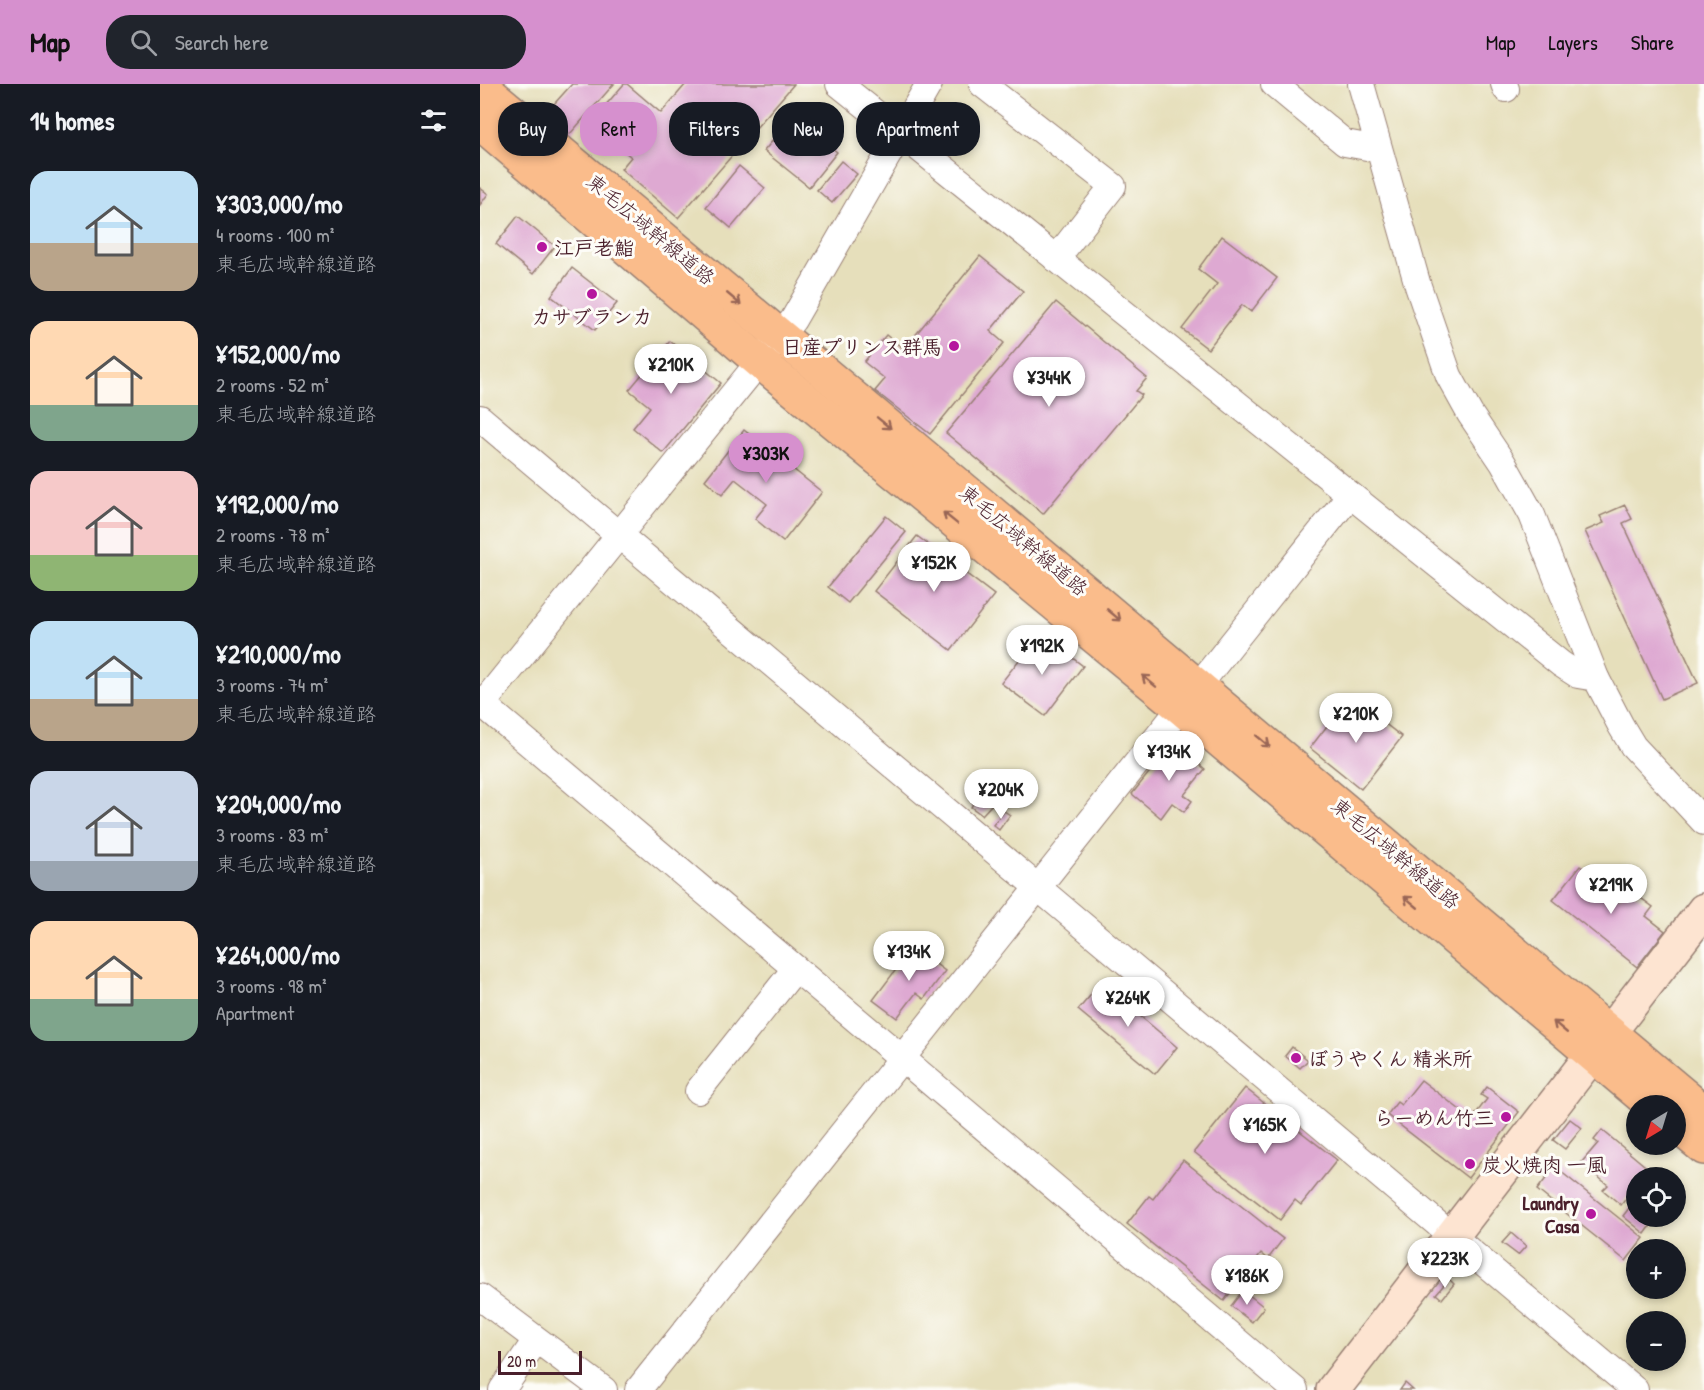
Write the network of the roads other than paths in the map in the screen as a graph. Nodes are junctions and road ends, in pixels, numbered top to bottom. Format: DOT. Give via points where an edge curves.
graph roads {
  1 [pos="839,84"];
  2 [pos="929,84"];
  3 [pos="982,84"];
  4 [pos="1274,84"];
  5 [pos="1361,84"];
  6 [pos="480,85"];
  7 [pos="861,102"];
  8 [pos="919,102"];
  9 [pos="480,123"];
  10 [pos="1378,149"];
  11 [pos="888,156"];
  12 [pos="928,156"];
  13 [pos="1056,259"];
  14 [pos="770,350"];
  15 [pos="480,418"];
  16 [pos="1350,495"];
  17 [pos="619,534"];
  18 [pos="1596,678"];
  19 [pos="1189,696"];
  20 [pos="481,704"];
  21 [pos="1704,822"];
  22 [pos="1037,888"];
  23 [pos="1704,910"];
  24 [pos="795,969"];
  25 [pos="1600,1044"];
  26 [pos="903,1060"];
  27 [pos="698,1091"];
  28 [pos="1644,1095"];
  29 [pos="1704,1112"];
  30 [pos="1686,1133"];
  31 [pos="1704,1148"];
  32 [pos="1451,1236"];
  33 [pos="480,1297"];
  34 [pos="536,1340"];
  35 [pos="502,1390"];
  36 [pos="604,1390"];
  37 [pos="638,1390"];
  38 [pos="1295,1390"];
  39 [pos="1333,1390"];
  40 [pos="1635,1390"];
  1 -- 7 [label="street"];
  2 -- 8 [label="street"];
  3 -- 13 [label="street" via="1113,186"];
  4 -- 10 [label="street" via="1345,143"];
  5 -- 10 [label="street"];
  6 -- 14 [label="highway, 東毛広域幹線道路, one-way"];
  9 -- 14 [label="highway, 東毛広域幹線道路"];
  10 -- 18 [label="street" via="1449,376 1532,515"];
  11 -- 14 [label="street" via="801,310"];
  12 -- 13 [label="street"];
  13 -- 16 [label="street"];
  14 -- 17 [label="street"];
  14 -- 19 [label="highway, 東毛広域幹線道路"];
  15 -- 17 [label="street"];
  16 -- 18 [label="street" via="1561,664 1578,675"];
  16 -- 19 [label="street"];
  17 -- 20 [label="street"];
  17 -- 22 [label="street"];
  18 -- 21 [label="street" via="1633,746"];
  19 -- 22 [label="street"];
  19 -- 25 [label="highway, 東毛広域幹線道路"];
  20 -- 24 [label="street"];
  22 -- 26 [label="street"];
  22 -- 32 [label="street"];
  23 -- 25 [label="street"];
  24 -- 26 [label="street"];
  24 -- 27 [label="street"];
  25 -- 28 [label="highway, 東毛広域幹線道路"];
  25 -- 29 [label="highway, 東毛広域幹線道路"];
  25 -- 32 [label="street"];
  26 -- 37 [label="street"];
  26 -- 38 [label="street"];
  30 -- 31 [label="highway"];
  32 -- 39 [label="street"];
  32 -- 40 [label="street"];
  33 -- 34 [label="street"];
  34 -- 35 [label="street"];
  34 -- 36 [label="street"];
}
